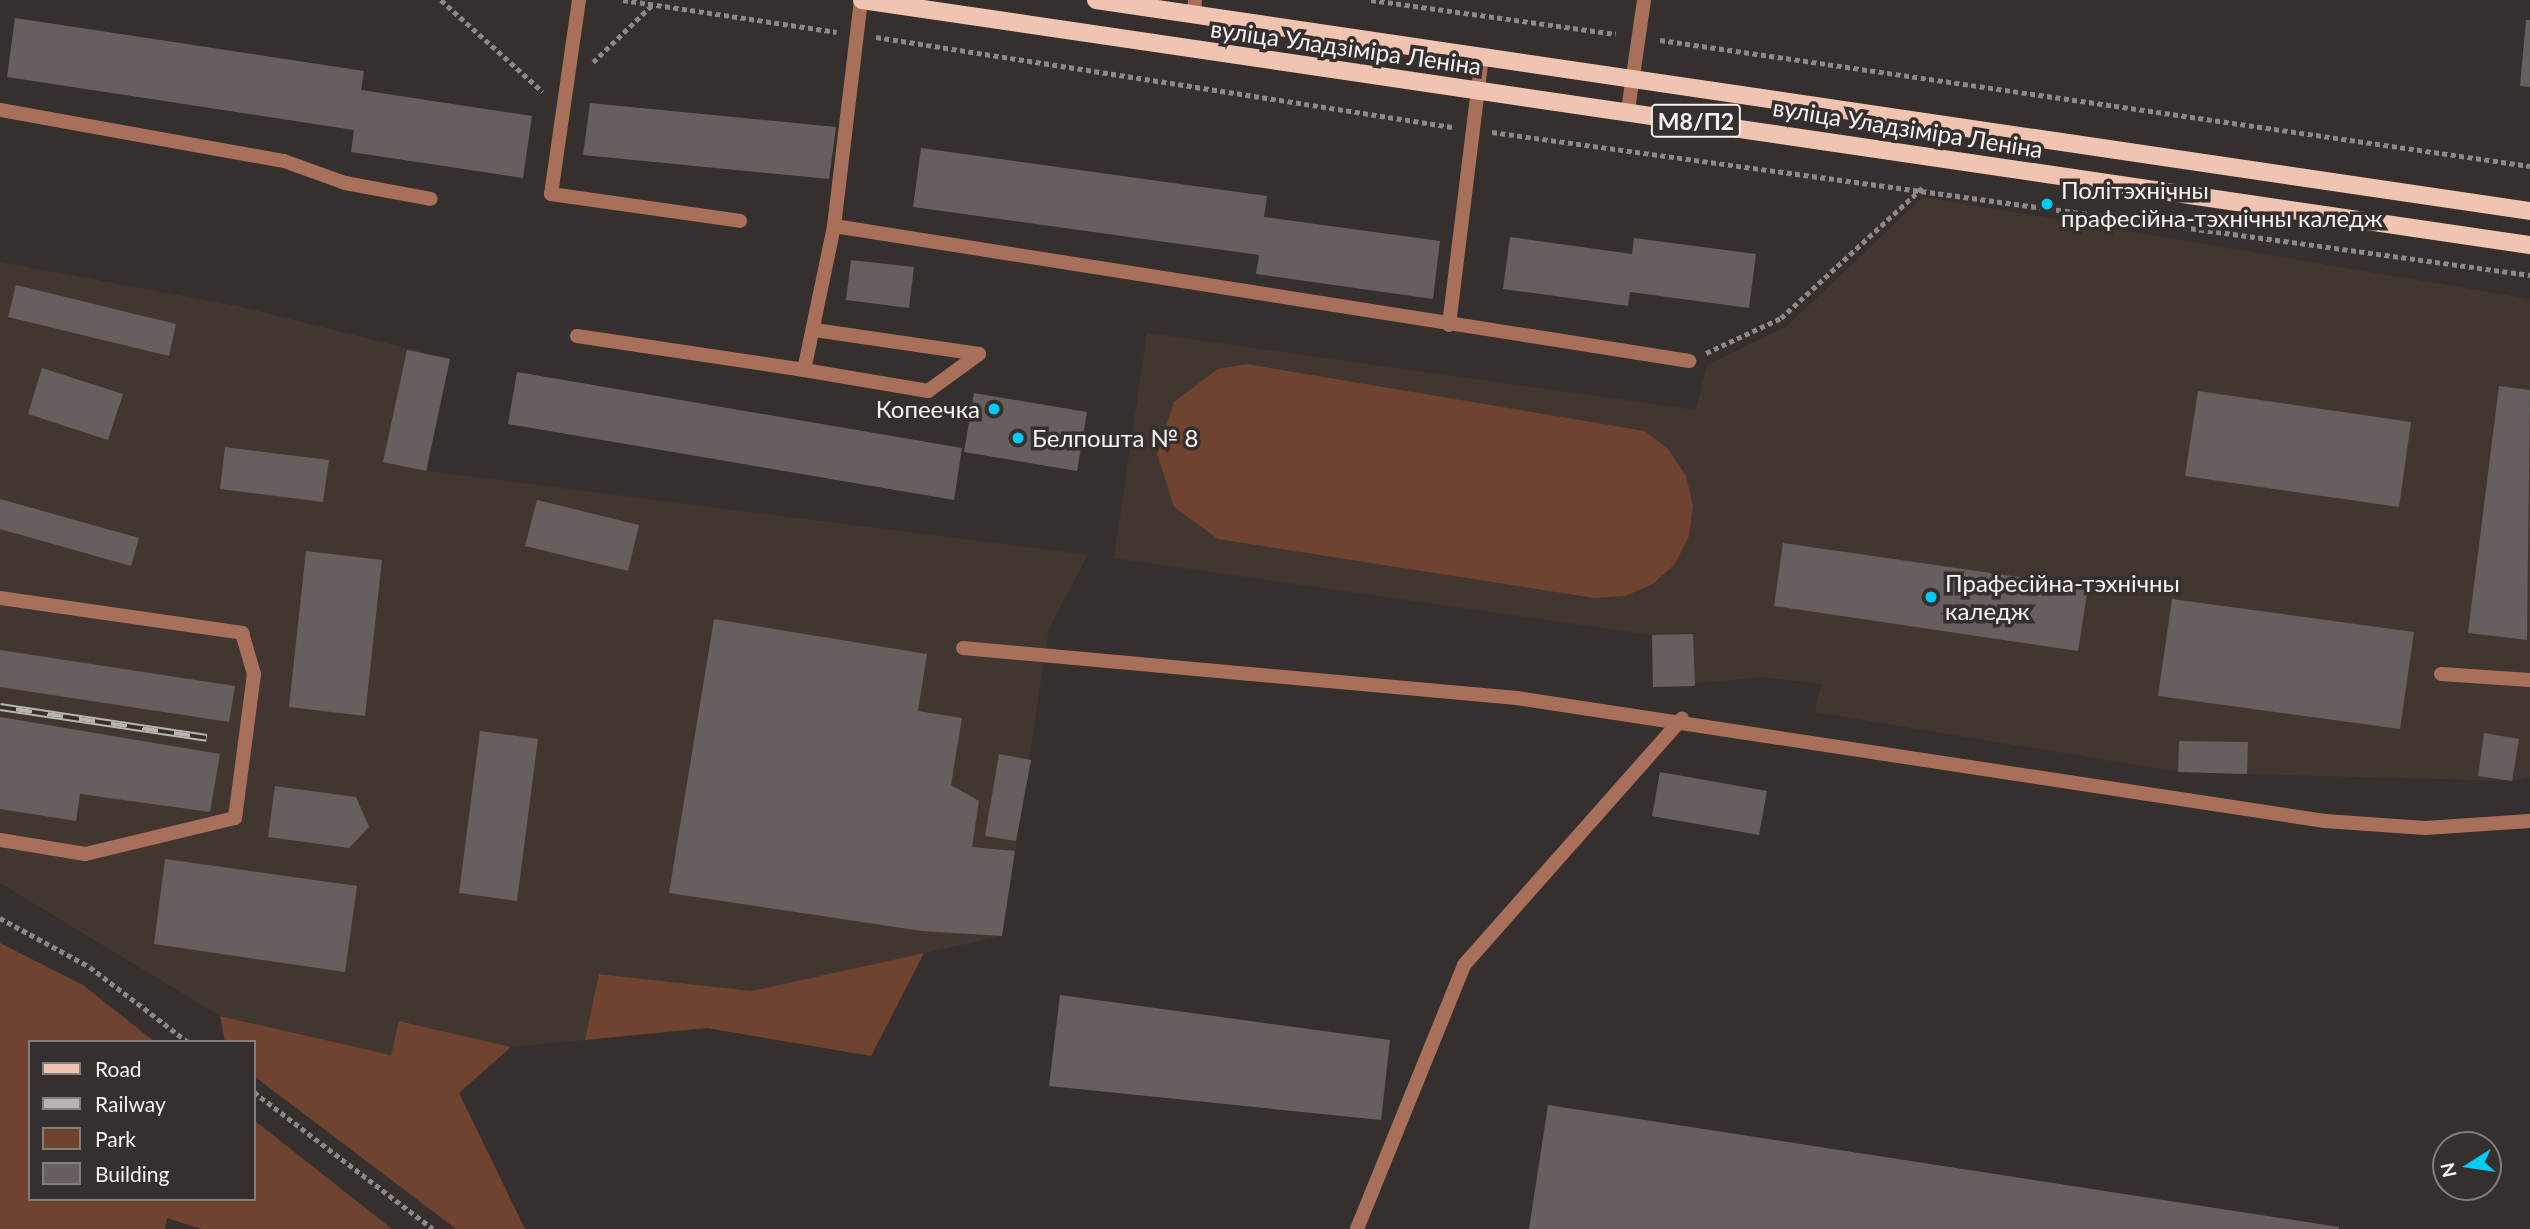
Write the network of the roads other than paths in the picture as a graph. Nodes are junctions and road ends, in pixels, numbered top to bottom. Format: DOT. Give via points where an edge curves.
graph roads {
  1 [pos="579,0"];
  2 [pos="862,0"];
  3 [pos="1096,0"];
  4 [pos="1644,0"];
  5 [pos="1195,7"];
  6 [pos="1482,56"];
  7 [pos="1633,74"];
  8 [pos="1479,92"];
  9 [pos="0,110"];
  10 [pos="1628,110"];
  11 [pos="431,199"];
  12 [pos="2530,211"];
  13 [pos="740,221"];
  14 [pos="834,226"];
  15 [pos="2530,245"];
  16 [pos="1449,325"];
  17 [pos="815,330"];
  18 [pos="577,336"];
  19 [pos="1689,361"];
  20 [pos="804,370"];
  21 [pos="0,598"];
  22 [pos="963,648"];
  23 [pos="2441,674"];
  24 [pos="2530,680"];
  25 [pos="1682,719"];
  26 [pos="2530,821"];
  27 [pos="0,840"];
  28 [pos="1357,1229"];
  1 -- 13 [label="lane" via="551,194"];
  2 -- 8 [label="main road, вуліца Уладзіміра Леніна / М8/П2"];
  2 -- 14 [label="lane"];
  3 -- 5 [label="main road, вуліца Уладзіміра Леніна / М8/П2"];
  4 -- 7 [label="lane"];
  5 -- 6 [label="main road, вуліца Уладзіміра Леніна / М8/П2"];
  6 -- 7 [label="main road, вуліца Уладзіміра Леніна / М8/П2"];
  6 -- 8 [label="lane"];
  7 -- 10 [label="lane"];
  7 -- 12 [label="main road, вуліца Уладзіміра Леніна / М8/П2"];
  8 -- 10 [label="main road, вуліца Уладзіміра Леніна / М8/П2"];
  8 -- 16 [label="lane"];
  9 -- 11 [label="lane" via="284,161 345,183"];
  10 -- 15 [label="main road, вуліца Уладзіміра Леніна / М8/П2"];
  14 -- 16 [label="lane"];
  14 -- 17 [label="lane"];
  16 -- 19 [label="lane"];
  17 -- 20 [label="lane"];
  17 -- 20 [label="lane" via="979,354 928,391"];
  18 -- 20 [label="lane"];
  21 -- 27 [label="lane" via="243,633 254,674 235,818 85,853"];
  22 -- 25 [label="lane"];
  23 -- 24 [label="lane"];
  25 -- 26 [label="lane" via="1969,770 2325,821 2426,828"];
  25 -- 28 [label="lane" via="1464,965"];
}
